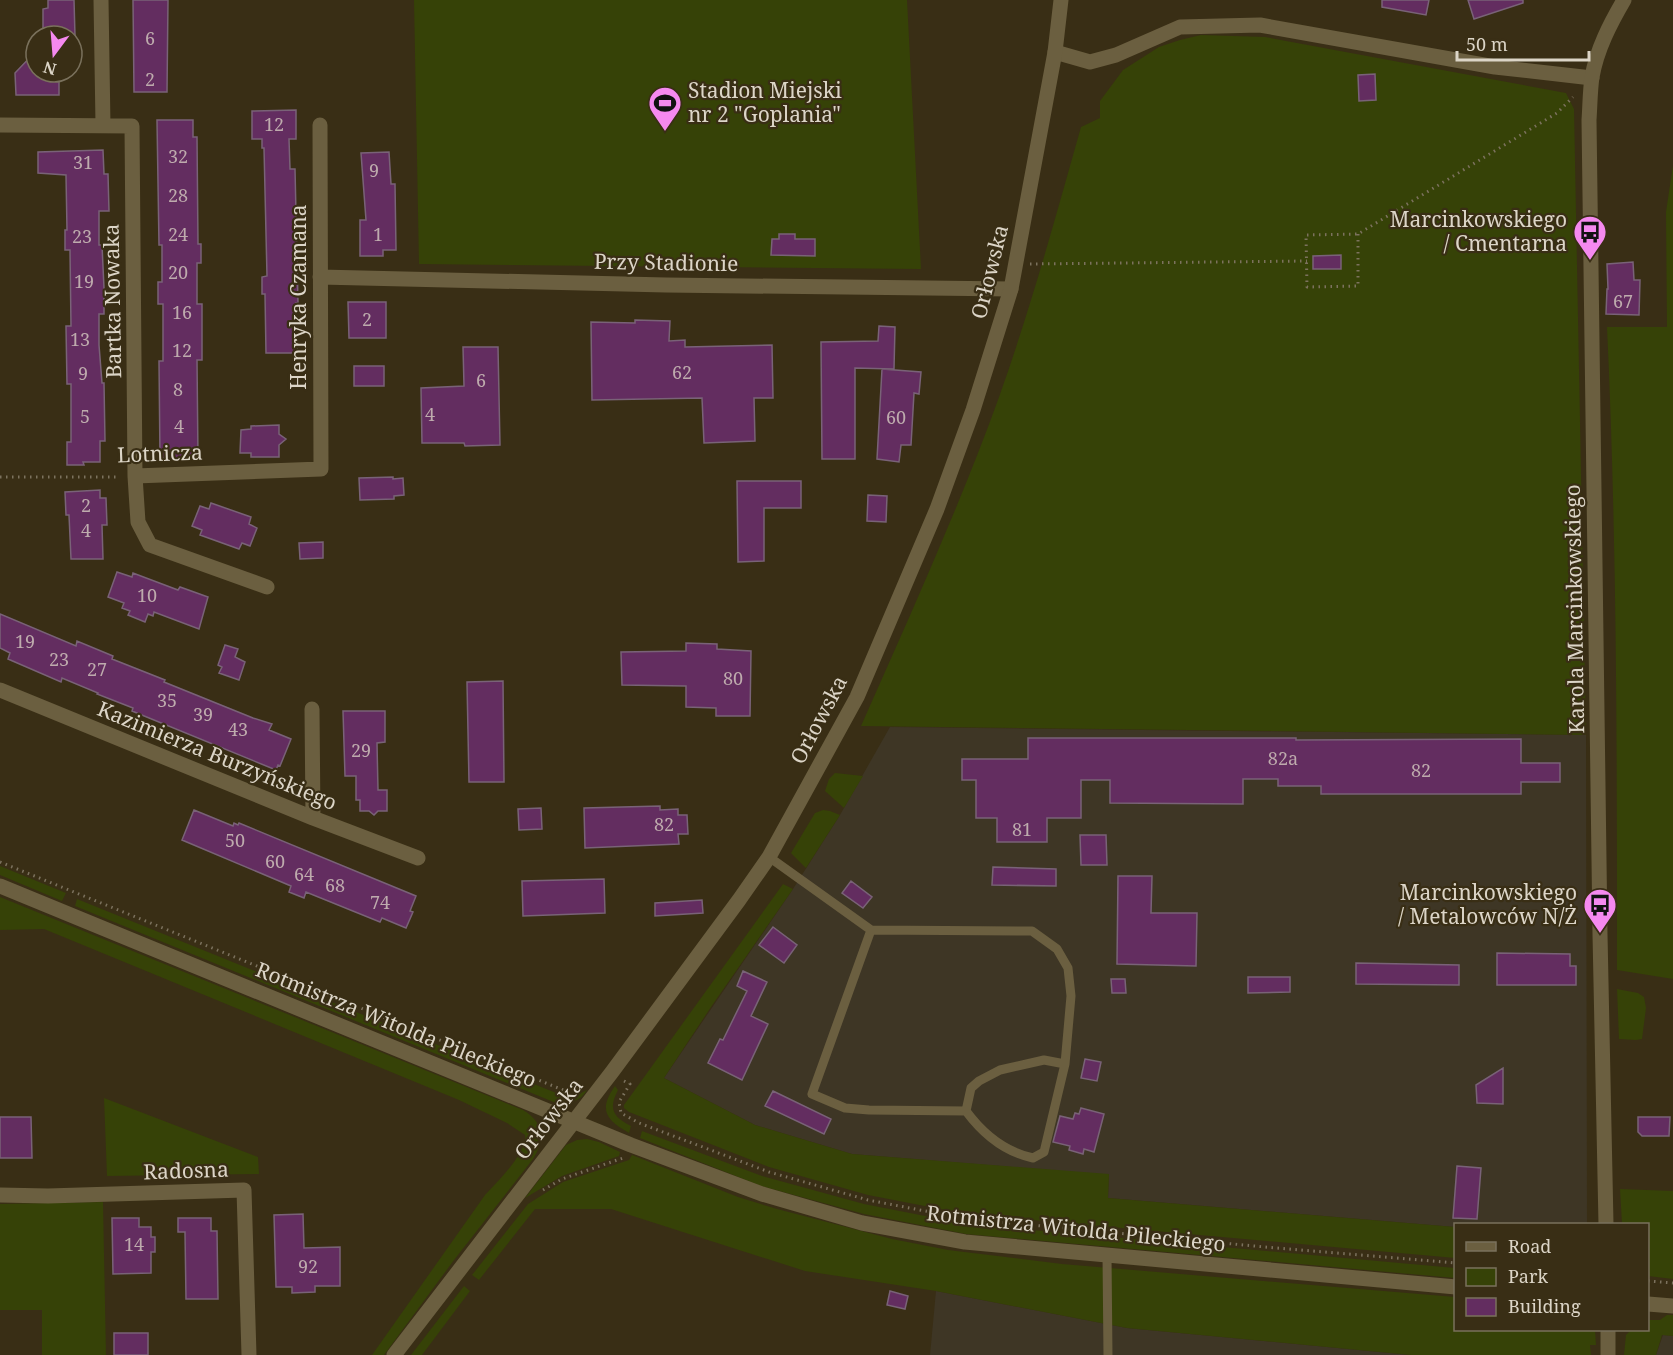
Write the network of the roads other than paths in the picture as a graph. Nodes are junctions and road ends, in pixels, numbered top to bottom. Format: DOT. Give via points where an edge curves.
graph roads {
  1 [pos="101,0"];
  2 [pos="1061,0"];
  3 [pos="1624,0"];
  4 [pos="1055,52"];
  5 [pos="1592,78"];
  6 [pos="0,125"];
  7 [pos="103,125"];
  8 [pos="320,125"];
  9 [pos="320,277"];
  10 [pos="1011,289"];
  11 [pos="321,469"];
  12 [pos="135,476"];
  13 [pos="267,587"];
  14 [pos="0,690"];
  15 [pos="312,709"];
  16 [pos="313,818"];
  17 [pos="769,857"];
  18 [pos="418,858"];
  19 [pos="0,886"];
  20 [pos="871,930"];
  21 [pos="1065,1064"];
  22 [pos="966,1111"];
  23 [pos="574,1121"];
  24 [pos="0,1195"];
  25 [pos="1606,1223"];
  26 [pos="1107,1256"];
  27 [pos="1454,1287"];
  28 [pos="1649,1304"];
  29 [pos="1673,1306"];
  30 [pos="1608,1331"];
  31 [pos="249,1355"];
  32 [pos="394,1355"];
  33 [pos="1108,1355"];
  34 [pos="1608,1355"];
  1 -- 7 [label="street"];
  2 -- 4 [label="street, Orłowska"];
  3 -- 5 [label="street, Karola Marcinkowskiego" via="1604,39"];
  4 -- 5 [label="street" via="1090,62 1180,27 1260,25 1495,67"];
  4 -- 10 [label="street, Orłowska"];
  5 -- 25 [label="street, Karola Marcinkowskiego" via="1590,249"];
  6 -- 7 [label="street"];
  7 -- 12 [label="street, Bartka Nowaka" via="132,126"];
  8 -- 9 [label="street, Henryka Czamana"];
  9 -- 10 [label="street, Przy Stadionie"];
  9 -- 11 [label="street, Henryka Czamana"];
  10 -- 17 [label="street, Orłowska" via="938,509 857,697"];
  11 -- 12 [label="street, Lotnicza"];
  12 -- 13 [label="street, Bartka Nowaka" via="138,522 150,545"];
  14 -- 16 [label="street, Kazimierza Burzyńskiego"];
  15 -- 16 [label="street"];
  16 -- 18 [label="street, Kazimierza Burzyńskiego"];
  17 -- 20 [label="lane"];
  17 -- 23 [label="street, Orłowska"];
  19 -- 23 [label="street, Rotmistrza Witolda Pileckiego"];
  20 -- 21 [label="lane" via="1032,931 1057,949 1068,968 1071,996"];
  20 -- 22 [label="lane" via="812,1094 845,1108"];
  21 -- 22 [label="lane" via="1044,1060 1000,1070 971,1088"];
  21 -- 22 [label="lane" via="1044,1152 1034,1158 1018,1155 992,1138"];
  23 -- 26 [label="street, Rotmistrza Witolda Pileckiego" via="762,1194 862,1222 964,1242"];
  23 -- 32 [label="street, Orłowska"];
  24 -- 31 [label="street, Radosna" via="244,1190"];
  26 -- 27 [label="street, Rotmistrza Witolda Pileckiego"];
  26 -- 33 [label="lane"];
  28 -- 29 [label="street"];
  30 -- 34 [label="street"];
}
